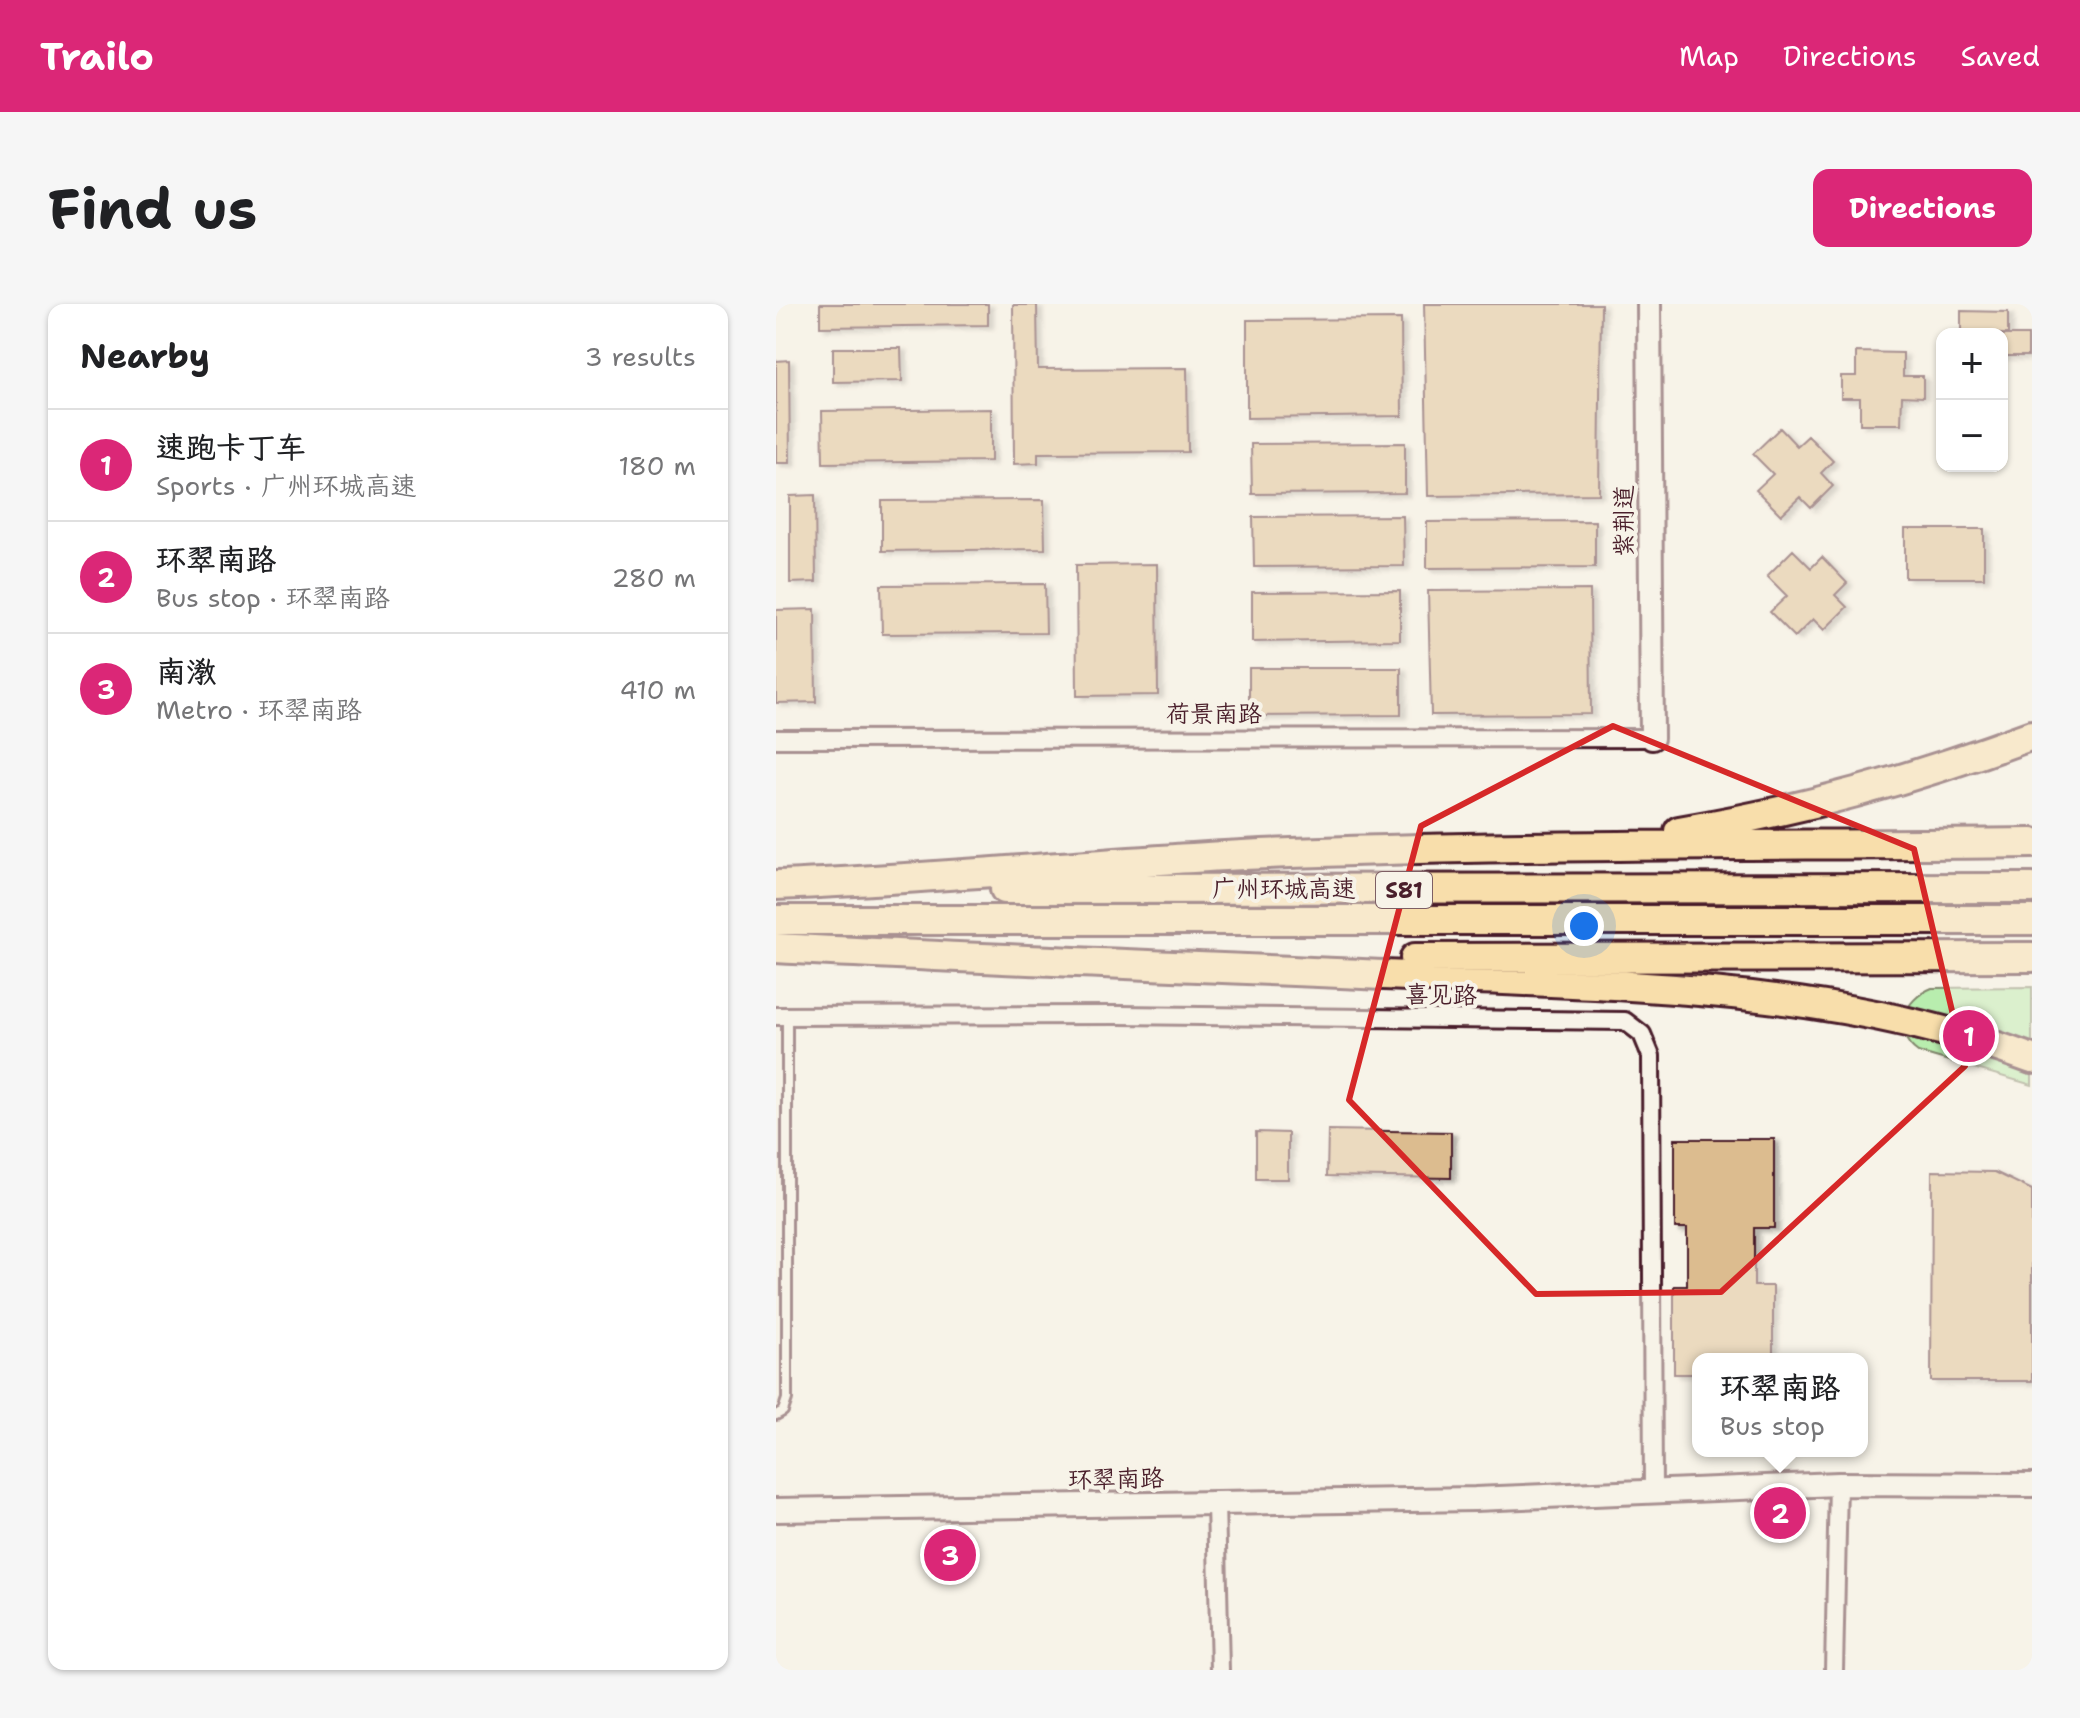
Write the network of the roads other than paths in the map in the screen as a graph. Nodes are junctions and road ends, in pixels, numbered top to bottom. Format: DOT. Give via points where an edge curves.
graph roads {
  1 [pos="1649,304"];
  2 [pos="2032,735"];
  3 [pos="1652,738"];
  4 [pos="776,739"];
  5 [pos="2032,843"];
  6 [pos="1526,847"];
  7 [pos="776,887"];
  8 [pos="2032,888"];
  9 [pos="776,920"];
  10 [pos="2032,920"];
  11 [pos="776,948"];
  12 [pos="2032,957"];
  13 [pos="1014,958"];
  14 [pos="782,1016"];
  15 [pos="2032,1059"];
  16 [pos="776,1415"];
  17 [pos="1838,1484"];
  18 [pos="2032,1485"];
  19 [pos="1653,1492"];
  20 [pos="1216,1503"];
  21 [pos="776,1510"];
  22 [pos="1220,1670"];
  23 [pos="1834,1670"];
  1 -- 3 [label="street, 紫荆道"];
  2 -- 6 [label="highway" via="1905,780 1771,815 1617,841"];
  3 -- 4 [label="street, 荷景南路"];
  5 -- 6 [label="highway"];
  6 -- 7 [label="highway" via="1242,855"];
  7 -- 8 [label="highway, 广州环城高速 / S81"];
  9 -- 10 [label="highway, 广州环城高速 / S81"];
  11 -- 13 [label="highway"];
  12 -- 13 [label="highway"];
  13 -- 15 [label="highway" via="1526,981 1784,999 1914,1023"];
  14 -- 16 [label="lane" via="787,1399"];
  14 -- 19 [label="street, 喜见路" via="1625,1021 1642,1034 1651,1056"];
  17 -- 18 [label="street, 环翠南路"];
  17 -- 19 [label="street, 环翠南路"];
  17 -- 23 [label="street"];
  19 -- 20 [label="street, 环翠南路"];
  20 -- 21 [label="street, 环翠南路"];
  20 -- 22 [label="street"];
}
